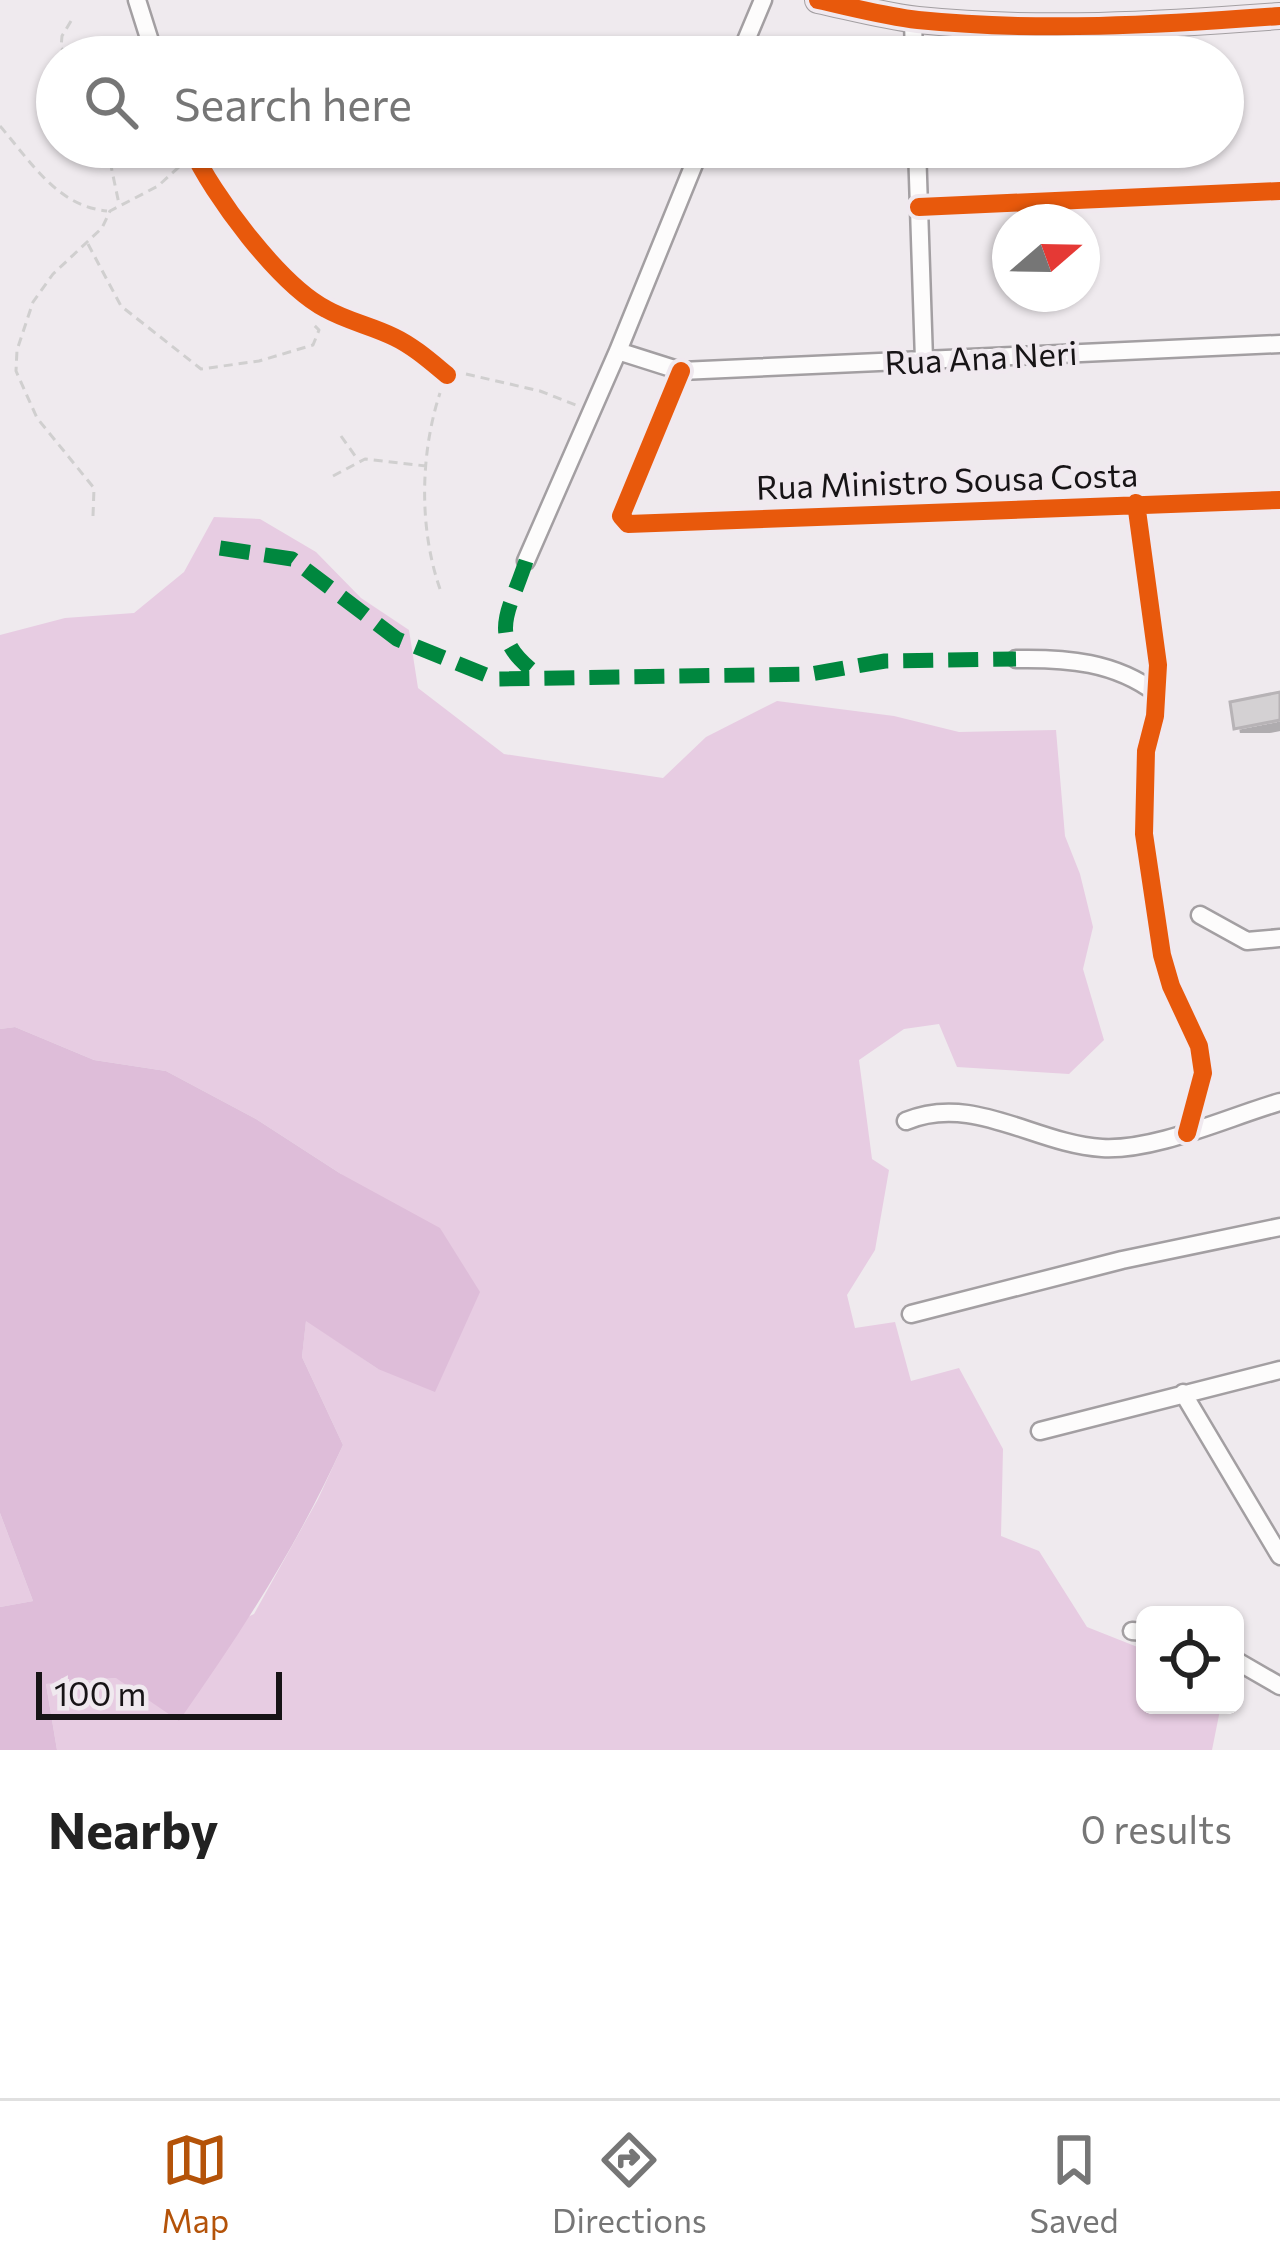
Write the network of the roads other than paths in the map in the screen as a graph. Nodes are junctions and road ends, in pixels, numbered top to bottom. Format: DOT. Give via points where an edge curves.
graph roads {
  1 [pos="137,0"];
  2 [pos="763,0"];
  3 [pos="818,0"];
  4 [pos="1280,16"];
  5 [pos="913,20"];
  6 [pos="148,36"];
  7 [pos="748,36"];
  8 [pos="913,36"];
  9 [pos="205,168"];
  10 [pos="692,168"];
  11 [pos="918,168"];
  12 [pos="1280,191"];
  13 [pos="920,207"];
  14 [pos="1280,344"];
  15 [pos="618,351"];
  16 [pos="924,360"];
  17 [pos="681,371"];
  18 [pos="447,375"];
  19 [pos="1280,500"];
  20 [pos="1136,503"];
  21 [pos="526,561"];
  22 [pos="1016,659"];
  23 [pos="1156,693"];
  24 [pos="1200,915"];
  25 [pos="1280,938"];
  26 [pos="1280,1102"];
  27 [pos="906,1121"];
  28 [pos="1186,1133"];
  29 [pos="1280,1227"];
  30 [pos="911,1314"];
  31 [pos="1280,1370"];
  32 [pos="1183,1393"];
  33 [pos="1040,1431"];
  34 [pos="1280,1556"];
  35 [pos="1244,1665"];
  36 [pos="1280,1686"];
  1 -- 6 [label="street"];
  2 -- 7 [label="street"];
  3 -- 5 [label="main road"];
  4 -- 5 [label="main road" via="1082,26"];
  5 -- 8 [label="street"];
  9 -- 18 [label="street" via="254,243 322,308 396,338"];
  10 -- 15 [label="street"];
  11 -- 13 [label="street"];
  12 -- 13 [label="street"];
  13 -- 16 [label="street"];
  14 -- 16 [label="street, Rua Ana Neri"];
  15 -- 17 [label="street, Rua Ana Neri"];
  15 -- 21 [label="street"];
  16 -- 17 [label="street, Rua Ana Neri"];
  17 -- 20 [label="street, Rua Ministro Sousa Costa" via="622,516 628,524"];
  19 -- 20 [label="street, Rua Ministro Sousa Costa"];
  20 -- 23 [label="street"];
  22 -- 23 [label="street" via="1099,664"];
  23 -- 28 [label="street" via="1144,834 1162,956 1203,1072"];
  24 -- 25 [label="street" via="1247,941"];
  26 -- 28 [label="street"];
  27 -- 28 [label="street" via="955,1112 1098,1148"];
  29 -- 30 [label="street"];
  31 -- 32 [label="street"];
  32 -- 33 [label="street"];
  32 -- 34 [label="street"];
  35 -- 36 [label="street"];
}
